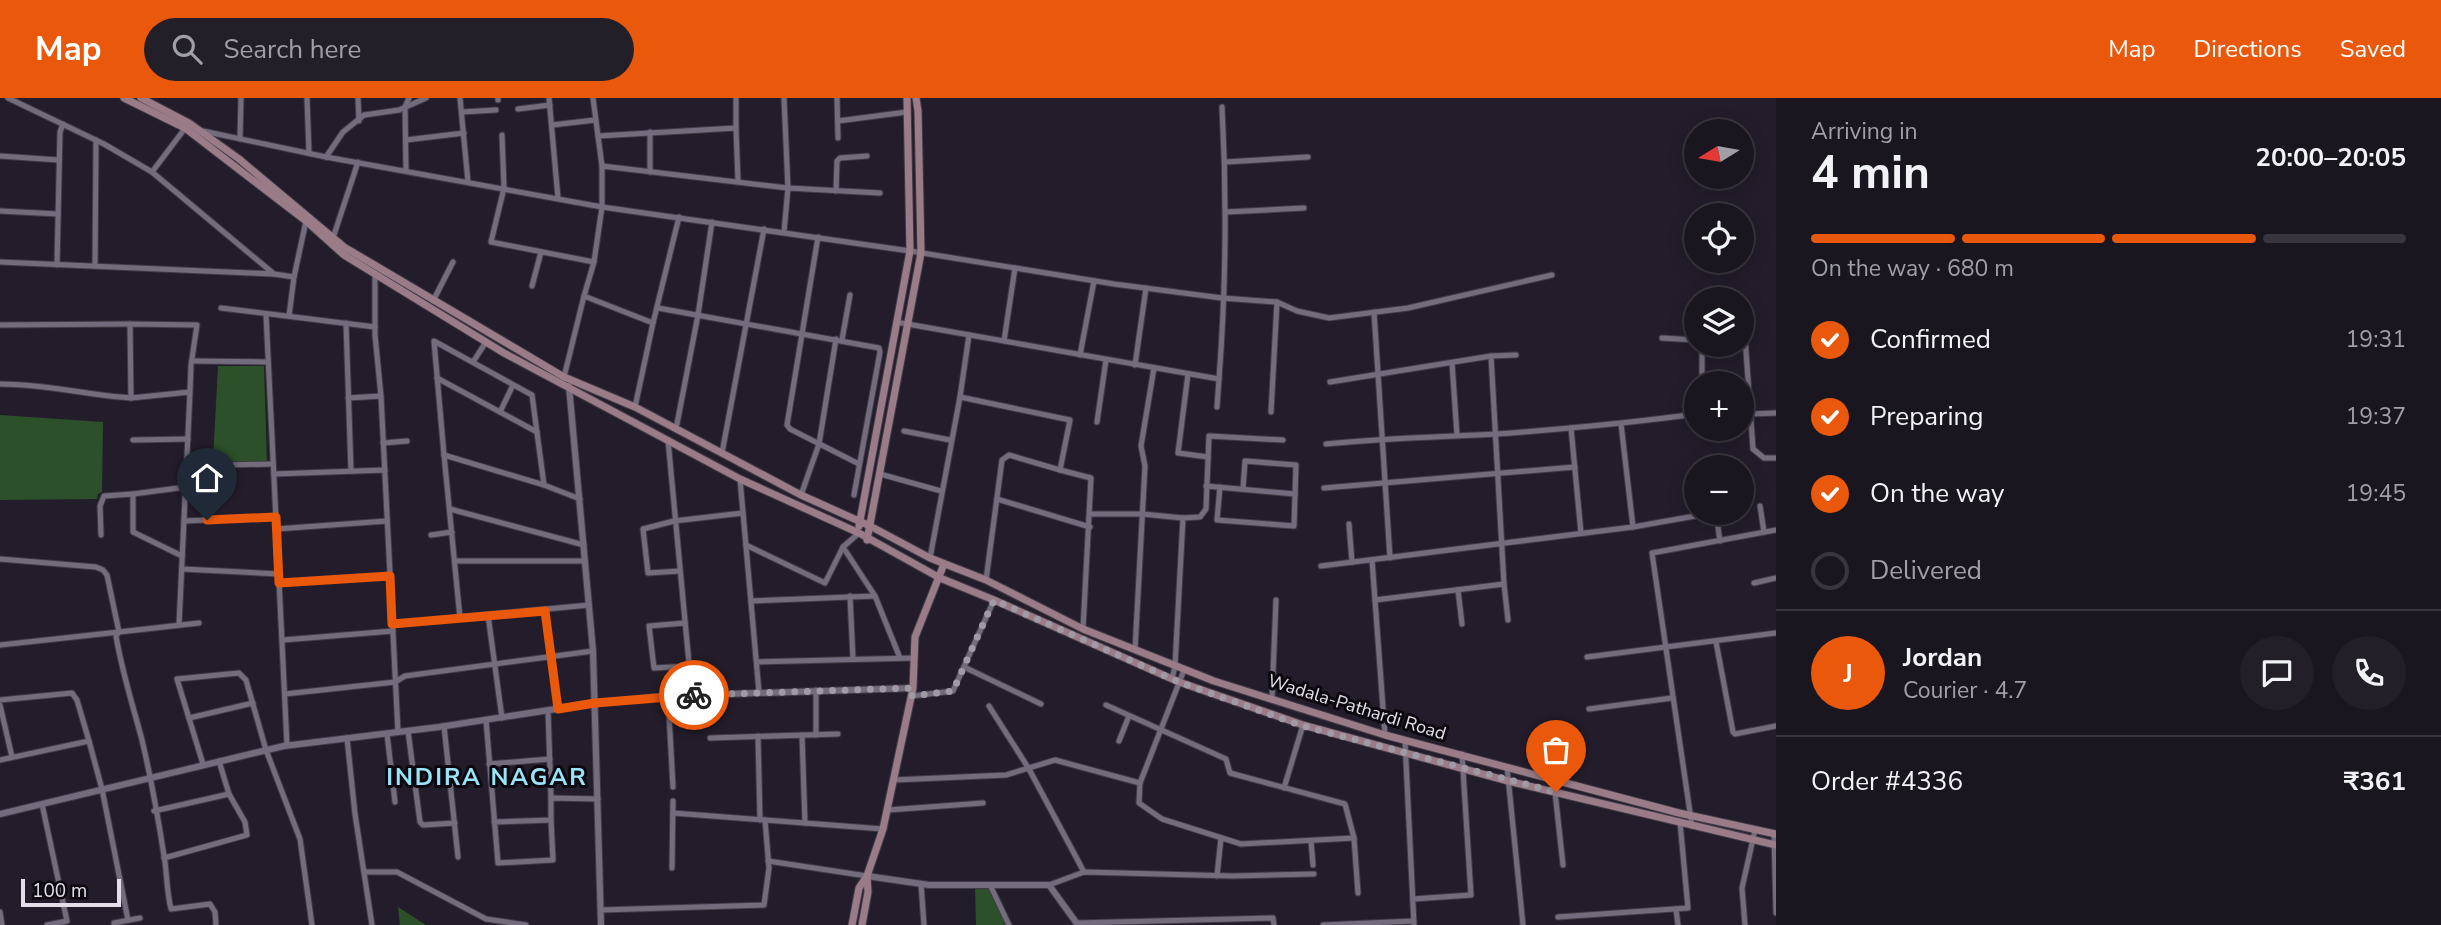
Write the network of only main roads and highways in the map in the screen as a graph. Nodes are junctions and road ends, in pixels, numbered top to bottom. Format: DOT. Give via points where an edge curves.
graph roads {
  1 [pos="124,98"];
  2 [pos="141,98"];
  3 [pos="907,98"];
  4 [pos="916,98"];
  5 [pos="187,125"];
  6 [pos="375,270"];
  7 [pos="567,381"];
  8 [pos="859,521"];
  9 [pos="870,526"];
  10 [pos="859,533"];
  11 [pos="867,540"];
  12 [pos="944,564"];
  13 [pos="940,578"];
  14 [pos="1775,834"];
  15 [pos="1775,845"];
  16 [pos="867,876"];
  17 [pos="852,925"];
  18 [pos="862,925"];
  1 -- 5 [label="main road"];
  2 -- 5 [label="main road"];
  3 -- 8 [label="main road" via="910,251"];
  4 -- 9 [label="main road" via="922,253"];
  5 -- 6 [label="main road" via="239,159"];
  5 -- 6 [label="main road" via="344,255"];
  6 -- 7 [label="main road"];
  6 -- 7 [label="main road" via="486,342"];
  7 -- 8 [label="main road, Wadala-Pathardi Road" via="635,407"];
  7 -- 10 [label="main road, Wadala-Pathardi Road" via="740,479"];
  8 -- 9 [label="main road, Wadala-Pathardi Road"];
  8 -- 10 [label="main road"];
  9 -- 11 [label="main road"];
  9 -- 12 [label="main road, Wadala-Pathardi Road"];
  10 -- 11 [label="main road, Wadala-Pathardi Road"];
  11 -- 13 [label="main road, Wadala-Pathardi Road"];
  12 -- 13 [label="main road"];
  12 -- 14 [label="main road, Wadala-Pathardi Road" via="1184,670 1405,741"];
  13 -- 15 [label="main road, Wadala-Pathardi Road" via="1176,681 1303,726"];
  13 -- 16 [label="main road" via="915,637 912,692 888,810"];
  16 -- 17 [label="main road" via="859,888"];
  16 -- 18 [label="main road"];
}
